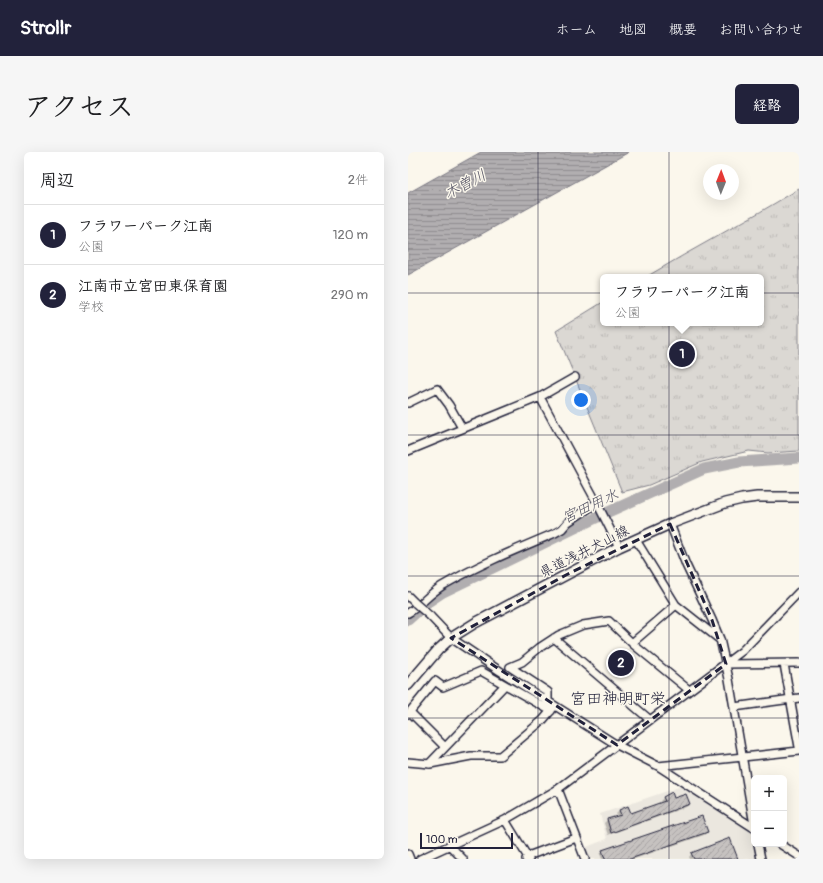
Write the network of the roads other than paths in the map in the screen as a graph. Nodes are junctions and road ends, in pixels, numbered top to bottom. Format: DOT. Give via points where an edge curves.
graph roads {
  1 [pos="575,377"];
  2 [pos="540,397"];
  3 [pos="408,403"];
  4 [pos="462,428"];
  5 [pos="408,451"];
  6 [pos="799,497"];
  7 [pos="597,503"];
  8 [pos="670,524"];
  9 [pos="636,540"];
  10 [pos="619,547"];
  11 [pos="799,592"];
  12 [pos="408,596"];
  13 [pos="676,605"];
  14 [pos="408,613"];
  15 [pos="451,638"];
  16 [pos="554,638"];
  17 [pos="720,639"];
  18 [pos="632,643"];
  19 [pos="799,663"];
  20 [pos="726,664"];
  21 [pos="784,664"];
  22 [pos="408,685"];
  23 [pos="505,685"];
  24 [pos="689,690"];
  25 [pos="799,698"];
  26 [pos="791,699"];
  27 [pos="548,701"];
  28 [pos="734,707"];
  29 [pos="554,708"];
  30 [pos="409,713"];
  31 [pos="649,719"];
  32 [pos="617,745"];
  33 [pos="445,747"];
  34 [pos="799,747"];
  35 [pos="799,751"];
  36 [pos="743,757"];
  37 [pos="408,762"];
  38 [pos="429,764"];
  39 [pos="658,766"];
  40 [pos="558,789"];
  41 [pos="752,811"];
  42 [pos="505,820"];
  43 [pos="751,826"];
  44 [pos="576,838"];
  45 [pos="449,845"];
  46 [pos="758,847"];
  47 [pos="785,847"];
  48 [pos="408,854"];
  49 [pos="799,856"];
  50 [pos="528,858"];
  51 [pos="410,859"];
  52 [pos="420,859"];
  53 [pos="463,859"];
  54 [pos="585,859"];
  55 [pos="760,859"];
  1 -- 2 [label="street"];
  2 -- 4 [label="street"];
  2 -- 7 [label="street"];
  3 -- 4 [label="street" via="437,389"];
  4 -- 5 [label="street"];
  6 -- 8 [label="main road, 県道浅井犬山線" via="742,498"];
  7 -- 10 [label="street"];
  7 -- 14 [label="street" via="555,533 503,555 440,587"];
  8 -- 9 [label="main road, 県道浅井犬山線"];
  8 -- 17 [label="street"];
  9 -- 10 [label="main road, 県道浅井犬山線"];
  9 -- 13 [label="street"];
  10 -- 15 [label="main road, 県道浅井犬山線"];
  11 -- 20 [label="street" via="752,642"];
  12 -- 15 [label="street, bridge"];
  13 -- 17 [label="street"];
  13 -- 18 [label="street"];
  15 -- 22 [label="main road, 県道浅井犬山線"];
  15 -- 27 [label="street"];
  16 -- 18 [label="street" via="583,625 609,620"];
  16 -- 27 [label="street" via="522,662 510,667 548,692"];
  16 -- 31 [label="street"];
  17 -- 20 [label="street"];
  18 -- 24 [label="street"];
  19 -- 21 [label="street"];
  20 -- 21 [label="street"];
  20 -- 24 [label="street"];
  20 -- 28 [label="street"];
  21 -- 26 [label="street"];
  23 -- 29 [label="street"];
  23 -- 30 [label="street" via="482,671 443,687 435,681"];
  23 -- 33 [label="street"];
  24 -- 31 [label="street"];
  25 -- 26 [label="street"];
  26 -- 28 [label="street"];
  26 -- 34 [label="street"];
  27 -- 29 [label="street"];
  28 -- 36 [label="street"];
  29 -- 32 [label="street"];
  29 -- 38 [label="street" via="500,756 471,756"];
  30 -- 33 [label="street"];
  31 -- 32 [label="street"];
  32 -- 39 [label="street"];
  32 -- 40 [label="street"];
  33 -- 38 [label="street"];
  35 -- 36 [label="street"];
  36 -- 39 [label="street"];
  36 -- 41 [label="street"];
  37 -- 38 [label="street"];
  39 -- 43 [label="street"];
  40 -- 42 [label="street"];
  40 -- 44 [label="street"];
  42 -- 45 [label="street"];
  42 -- 50 [label="street"];
  44 -- 50 [label="street"];
  44 -- 54 [label="street"];
  45 -- 52 [label="street"];
  45 -- 53 [label="street"];
  46 -- 55 [label="street"];
  47 -- 49 [label="street"];
  48 -- 51 [label="street"];
}
